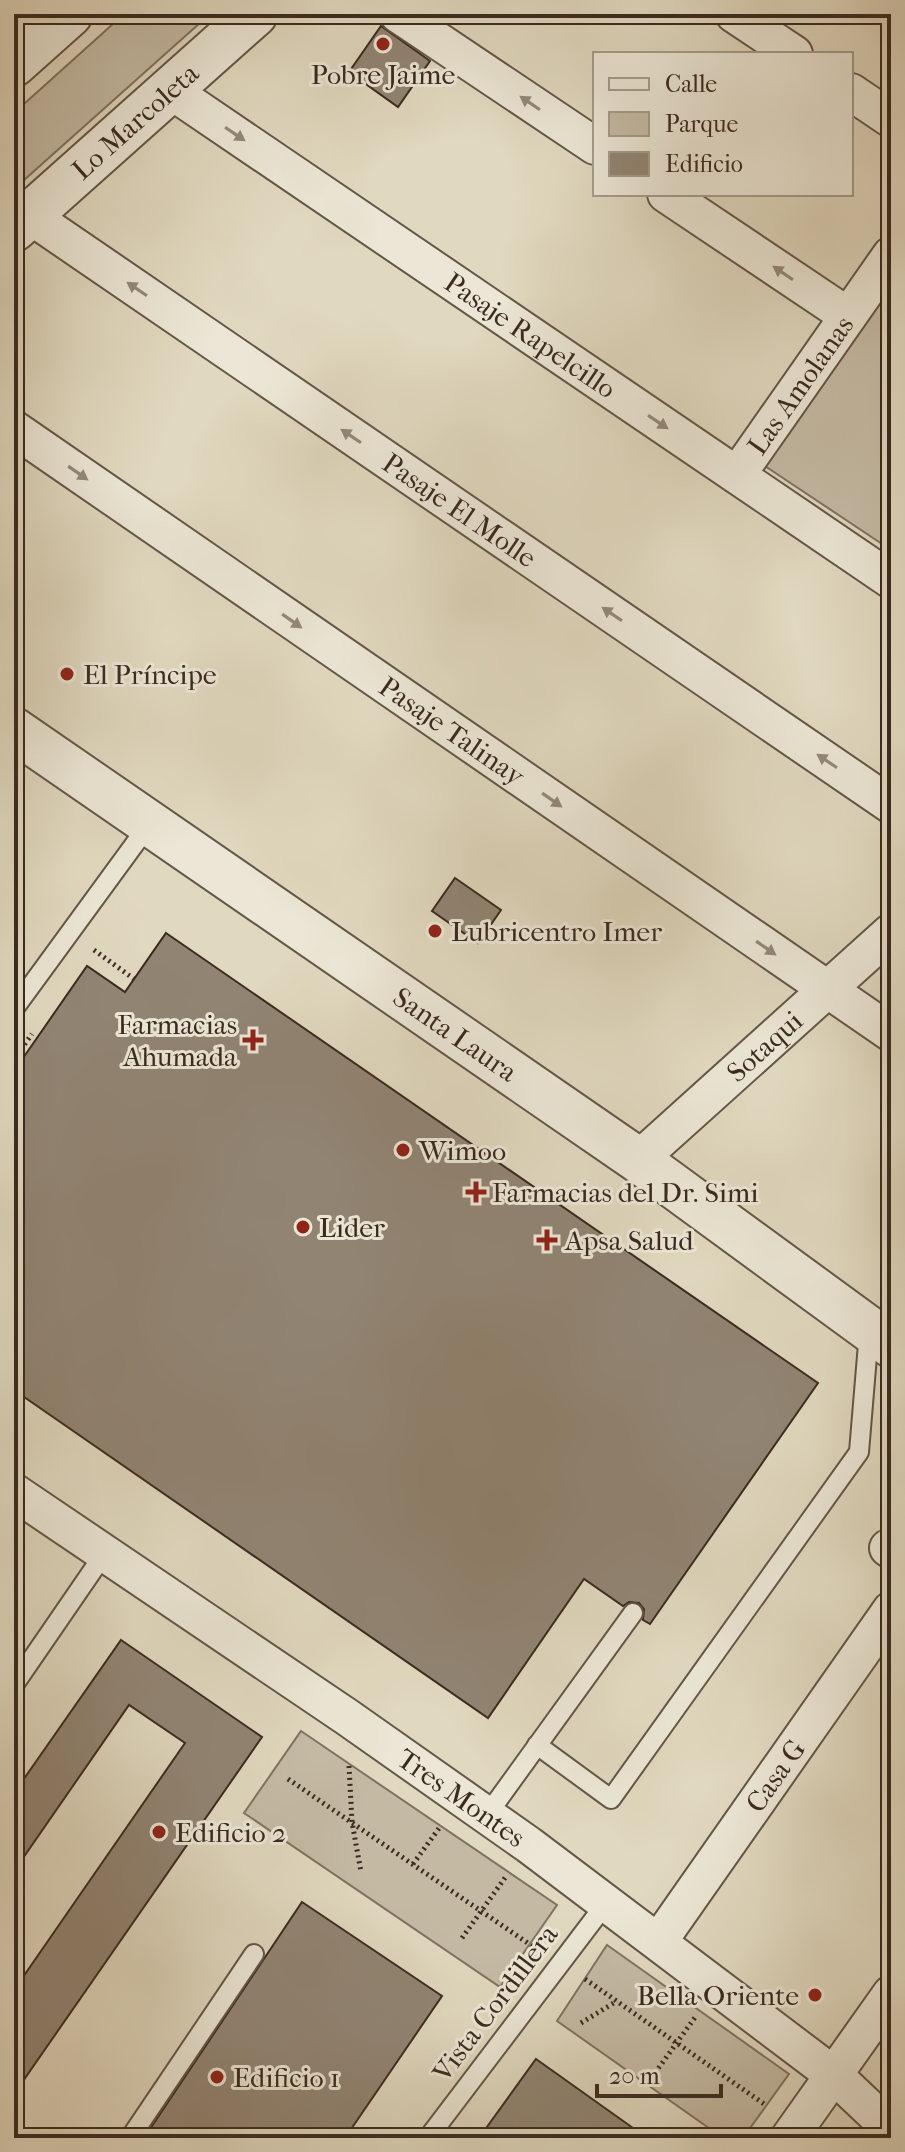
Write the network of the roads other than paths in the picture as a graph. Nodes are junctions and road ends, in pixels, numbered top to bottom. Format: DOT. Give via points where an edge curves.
graph roads {
  1 [pos="70,14"];
  2 [pos="255,14"];
  3 [pos="398,14"];
  4 [pos="734,14"];
  5 [pos="791,52"];
  6 [pos="14,64"];
  7 [pos="170,90"];
  8 [pos="853,93"];
  9 [pos="891,119"];
  10 [pos="593,145"];
  11 [pos="669,196"];
  12 [pos="22,222"];
  13 [pos="891,255"];
  14 [pos="848,316"];
  15 [pos="14,429"];
  16 [pos="737,475"];
  17 [pos="891,580"];
  18 [pos="14,730"];
  19 [pos="891,805"];
  20 [pos="150,823"];
  21 [pos="891,932"];
  22 [pos="827,990"];
  23 [pos="14,1009"];
  24 [pos="891,1033"];
  25 [pos="638,1160"];
  26 [pos="880,1337"];
  27 [pos="14,1492"];
  28 [pos="104,1554"];
  29 [pos="891,1610"];
  30 [pos="633,1613"];
  31 [pos="14,1685"];
  32 [pos="537,1745"];
  33 [pos="487,1815"];
  34 [pos="607,1902"];
  35 [pos="659,1941"];
  36 [pos="254,1954"];
  37 [pos="891,1994"];
  38 [pos="835,2076"];
  39 [pos="891,2129"];
  40 [pos="793,2132"];
  41 [pos="130,2138"];
  42 [pos="428,2138"];
  1 -- 6 [label="street"];
  2 -- 7 [label="street, Lo Marcoleta"];
  10 -- 3 [label="street, one-way"];
  4 -- 5 [label="street"];
  7 -- 12 [label="street, Lo Marcoleta"];
  7 -- 16 [label="street, Pasaje Rapelcillo, one-way"];
  8 -- 9 [label="street"];
  14 -- 11 [label="street, one-way"];
  19 -- 12 [label="street, Pasaje El Molle, one-way"];
  13 -- 14 [label="street, Las Amolanas"];
  14 -- 16 [label="street, Las Amolanas"];
  15 -- 22 [label="street, Pasaje Talinay, one-way"];
  16 -- 17 [label="street, Pasaje Rapelcillo"];
  18 -- 20 [label="street, Santa Laura"];
  20 -- 23 [label="lane"];
  20 -- 25 [label="street, Santa Laura"];
  21 -- 22 [label="street, Sotaqui"];
  22 -- 24 [label="street, Pasaje Talinay"];
  22 -- 25 [label="street, Sotaqui"];
  25 -- 26 [label="street, Santa Laura"];
  26 -- 32 [label="lane" via="859,1452 611,1799"];
  27 -- 28 [label="street, Tres Montes"];
  28 -- 31 [label="lane"];
  28 -- 33 [label="street, Tres Montes"];
  29 -- 35 [label="street, Casa G"];
  30 -- 32 [label="lane"];
  32 -- 33 [label="lane"];
  33 -- 34 [label="street, Tres Montes"];
  34 -- 35 [label="street, Tres Montes"];
  34 -- 42 [label="lane, Vista Cordillera"];
  35 -- 38 [label="street, Tres Montes"];
  36 -- 41 [label="lane"];
  37 -- 38 [label="street"];
  38 -- 39 [label="street, Tres Montes"];
  38 -- 40 [label="street"];
}
